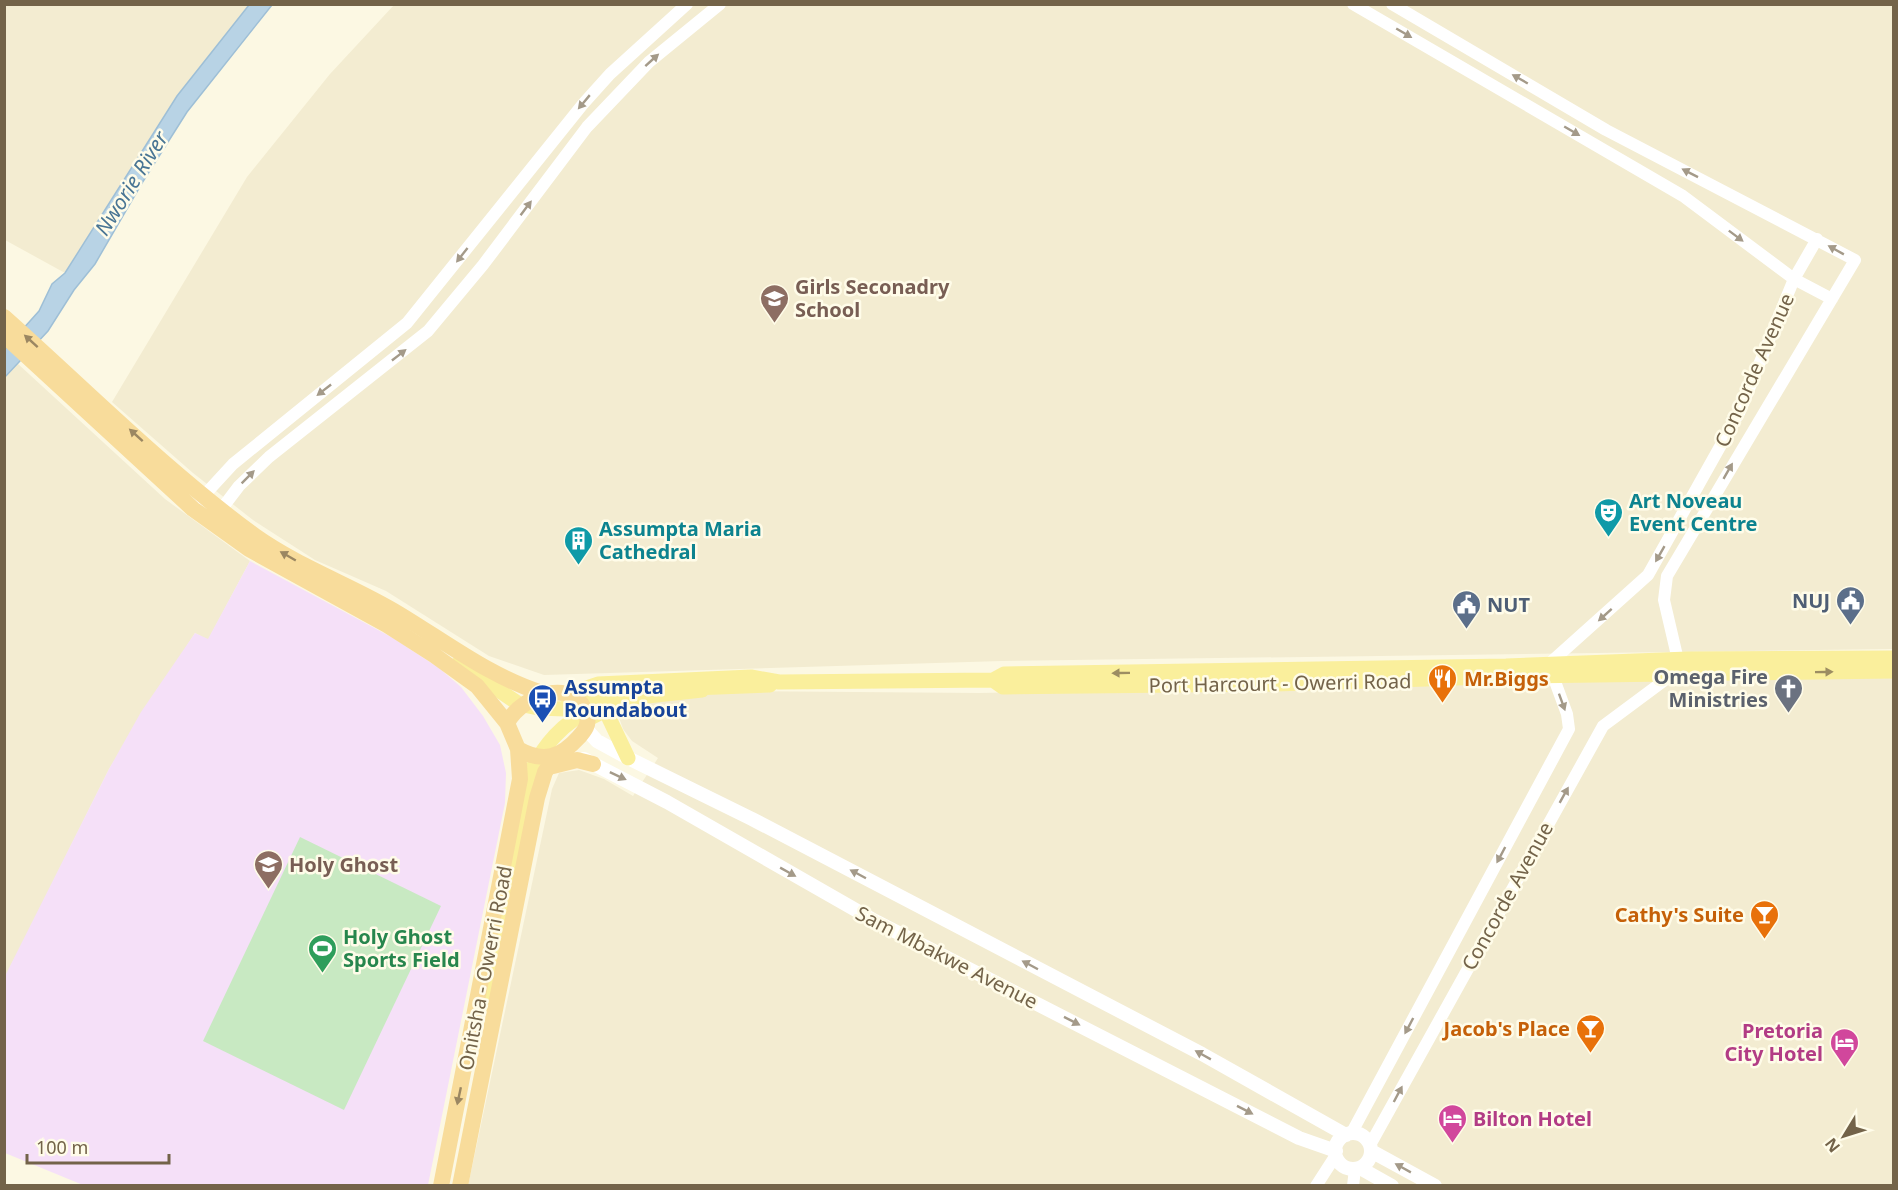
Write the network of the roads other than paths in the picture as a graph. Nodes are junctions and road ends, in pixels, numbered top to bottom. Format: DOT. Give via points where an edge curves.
graph roads {
  1 [pos="687,4"];
  2 [pos="720,4"];
  3 [pos="1353,4"];
  4 [pos="1392,4"];
  5 [pos="1817,239"];
  6 [pos="1794,279"];
  7 [pos="1832,299"];
  8 [pos="4,317"];
  9 [pos="4,335"];
  10 [pos="368,357"];
  11 [pos="53,370"];
  12 [pos="379,371"];
  13 [pos="198,502"];
  14 [pos="221,508"];
  15 [pos="212,523"];
  16 [pos="300,579"];
  17 [pos="1893,658"];
  18 [pos="1758,666"];
  19 [pos="1676,667"];
  20 [pos="1552,669"];
  21 [pos="1893,671"];
  22 [pos="778,682"];
  23 [pos="705,690"];
  24 [pos="542,693"];
  25 [pos="565,694"];
  26 [pos="628,696"];
  27 [pos="507,723"];
  28 [pos="587,724"];
  29 [pos="518,749"];
  30 [pos="560,754"];
  31 [pos="628,758"];
  32 [pos="592,764"];
  33 [pos="540,790"];
  34 [pos="494,1013"];
  35 [pos="1349,1134"];
  36 [pos="1370,1148"];
  37 [pos="1336,1153"];
  38 [pos="1358,1168"];
  39 [pos="441,1185"];
  40 [pos="460,1185"];
  41 [pos="1316,1185"];
  42 [pos="1353,1185"];
  43 [pos="1392,1185"];
  44 [pos="1435,1185"];
  1 -- 10 [label="street, one-way" via="610,74 407,323"];
  12 -- 2 [label="street, one-way" via="429,331 450,307 587,127 620,90"];
  3 -- 6 [label="street, one-way" via="1683,196"];
  5 -- 4 [label="street, one-way" via="1606,130"];
  5 -- 6 [label="street, Concorde Avenue"];
  7 -- 5 [label="street, Concorde Avenue, one-way" via="1856,260"];
  6 -- 7 [label="street"];
  6 -- 20 [label="street, Concorde Avenue, one-way" via="1740,411 1648,575"];
  19 -- 7 [label="street, Concorde Avenue, one-way" via="1664,600 1667,576"];
  11 -- 8 [label="highway, one-way"];
  9 -- 11 [label="highway"];
  10 -- 12 [label="street"];
  10 -- 13 [label="street, one-way" via="233,464"];
  11 -- 13 [label="highway"];
  14 -- 12 [label="street, one-way" via="269,457"];
  13 -- 14 [label="highway"];
  13 -- 15 [label="highway"];
  14 -- 15 [label="street"];
  24 -- 14 [label="highway, one-way" via="491,673 397,613 290,557"];
  15 -- 16 [label="highway"];
  16 -- 26 [label="main road" via="317,583 400,623 519,704 565,708 602,696"];
  16 -- 27 [label="highway" via="434,655 477,686"];
  17 -- 18 [label="main road, Port Harcourt - Owerri Road"];
  18 -- 19 [label="main road, Port Harcourt - Owerri Road"];
  18 -- 21 [label="main road, Port Harcourt - Owerri Road, one-way"];
  19 -- 20 [label="main road, Port Harcourt - Owerri Road"];
  36 -- 19 [label="street, Concorde Avenue, one-way" via="1603,726"];
  20 -- 22 [label="main road, Port Harcourt - Owerri Road" via="1506,666 1037,681 1004,674 993,680"];
  20 -- 35 [label="street, Concorde Avenue, one-way" via="1569,729"];
  22 -- 23 [label="main road" via="764,687"];
  22 -- 25 [label="main road" via="751,677 598,684"];
  23 -- 26 [label="main road"];
  23 -- 26 [label="main road" via="665,689"];
  24 -- 25 [label="highway"];
  24 -- 27 [label="highway" via="520,706"];
  25 -- 28 [label="highway" via="583,707"];
  26 -- 28 [label="main road"];
  26 -- 31 [label="main road" via="609,718"];
  26 -- 34 [label="main road" via="575,717 556,732 541,750 528,777 489,981"];
  27 -- 29 [label="highway"];
  28 -- 30 [label="highway"];
  28 -- 31 [label="main road, Sam Mbakwe Avenue" via="597,741"];
  29 -- 30 [label="highway" via="533,755"];
  29 -- 39 [label="highway, Onitsha - Owerri Road, one-way" via="520,779 513,826"];
  30 -- 32 [label="main road, Sam Mbakwe Avenue" via="577,755"];
  30 -- 33 [label="highway, Onitsha - Owerri Road" via="545,772"];
  35 -- 31 [label="main road, Sam Mbakwe Avenue, one-way" via="752,819"];
  32 -- 33 [label="highway" via="577,760 553,766"];
  32 -- 37 [label="main road, Sam Mbakwe Avenue, one-way" via="667,802 875,921 1299,1138"];
  33 -- 34 [label="highway, Onitsha - Owerri Road"];
  34 -- 40 [label="highway, Onitsha - Owerri Road"];
  35 -- 36 [label="main road" via="1363,1136"];
  35 -- 37 [label="main road" via="1340,1139"];
  36 -- 38 [label="main road" via="1368,1161"];
  44 -- 36 [label="main road, one-way"];
  37 -- 38 [label="main road" via="1345,1167"];
  37 -- 41 [label="street"];
  38 -- 42 [label="street"];
  38 -- 43 [label="main road"];
}
